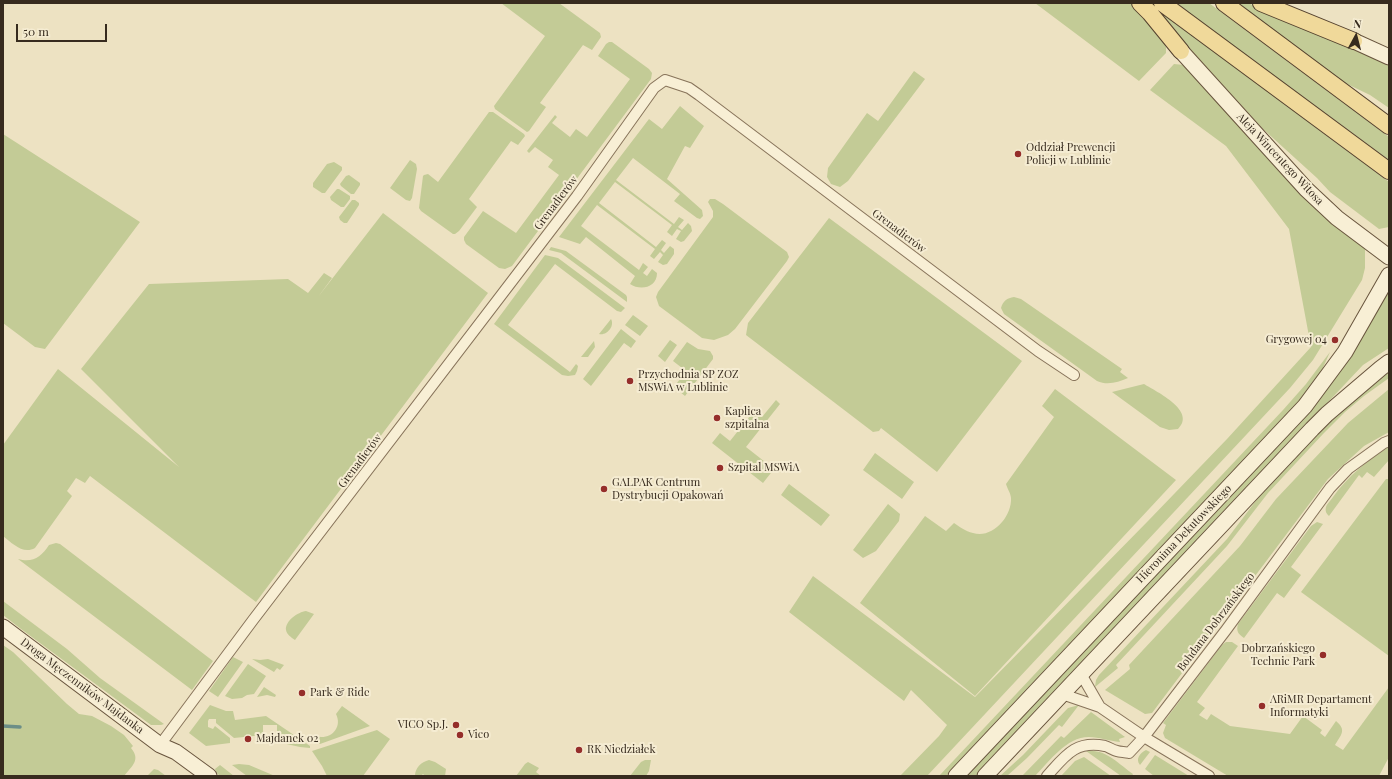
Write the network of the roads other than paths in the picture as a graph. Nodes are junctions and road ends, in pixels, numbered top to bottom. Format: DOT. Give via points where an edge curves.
graph roads {
  1 [pos="1140,3"];
  2 [pos="1162,3"];
  3 [pos="1224,3"];
  4 [pos="1261,3"];
  5 [pos="1276,3"];
  6 [pos="1354,41"];
  7 [pos="1182,51"];
  8 [pos="1389,57"];
  9 [pos="1389,126"];
  10 [pos="1389,171"];
  11 [pos="1389,257"];
  12 [pos="1389,275"];
  13 [pos="1389,362"];
  14 [pos="1074,375"];
  15 [pos="1389,441"];
  16 [pos="3,627"];
  17 [pos="1081,674"];
  18 [pos="1062,694"];
  19 [pos="1100,707"];
  20 [pos="1144,737"];
  21 [pos="160,745"];
  22 [pos="193,776"];
  23 [pos="209,776"];
  24 [pos="956,776"];
  25 [pos="985,776"];
  26 [pos="1047,776"];
  27 [pos="1209,776"];
  1 -- 7 [label="main road"];
  2 -- 10 [label="main road"];
  3 -- 9 [label="main road"];
  4 -- 6 [label="main road"];
  5 -- 6 [label="street"];
  6 -- 8 [label="street"];
  7 -- 11 [label="street, Aleja Wincentego Witosa" via="1306,189 1337,218"];
  12 -- 24 [label="street, Hieronima Dekutowskiego" via="1345,352 1305,406"];
  13 -- 17 [label="street, Hieronima Dekutowskiego" via="1312,429"];
  14 -- 21 [label="street, Grenadierów" via="1038,351 699,95 689,88 665,80 654,88 577,196"];
  15 -- 20 [label="street, Bohdana Dobrzańskiego" via="1348,469 1330,488"];
  16 -- 21 [label="street, Droga Męczenników Majdanka"];
  17 -- 18 [label="street, Hieronima Dekutowskiego"];
  17 -- 19 [label="street"];
  18 -- 19 [label="street"];
  18 -- 25 [label="street, Hieronima Dekutowskiego"];
  19 -- 20 [label="street"];
  20 -- 26 [label="street, Bohdana Dobrzańskiego" via="1129,753 1106,746 1079,746 1067,754"];
  20 -- 27 [label="street"];
  21 -- 22 [label="street, Droga Męczenników Majdanka" via="165,754"];
  21 -- 23 [label="street, Droga Męczenników Majdanka" via="176,752"];
}
